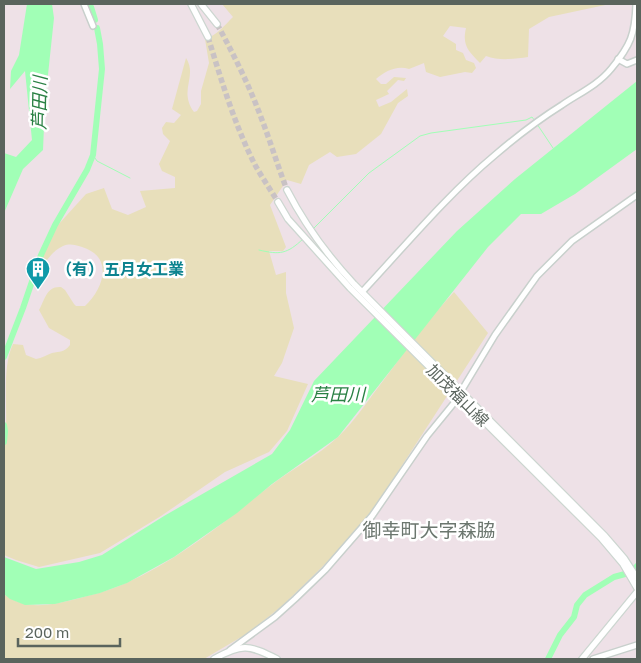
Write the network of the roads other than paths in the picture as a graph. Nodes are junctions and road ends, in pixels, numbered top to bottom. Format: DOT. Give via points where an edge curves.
graph roads {
  1 [pos="86,4"];
  2 [pos="191,4"];
  3 [pos="201,4"];
  4 [pos="636,4"];
  5 [pos="217,24"];
  6 [pos="93,26"];
  7 [pos="208,36"];
  8 [pos="618,59"];
  9 [pos="637,60"];
  10 [pos="287,190"];
  11 [pos="637,195"];
  12 [pos="278,202"];
  13 [pos="362,292"];
  14 [pos="368,301"];
  15 [pos="459,394"];
  16 [pos="637,578"];
  17 [pos="637,590"];
  18 [pos="637,645"];
  19 [pos="228,651"];
  20 [pos="214,659"];
  21 [pos="277,659"];
  22 [pos="582,659"];
  23 [pos="593,659"];
  1 -- 6 [label="street"];
  2 -- 7 [label="main road"];
  3 -- 5 [label="main road"];
  4 -- 8 [label="street" via="634,32"];
  8 -- 9 [label="street" via="627,64"];
  8 -- 13 [label="street" via="601,79 521,134 468,180"];
  10 -- 13 [label="main road, 加茂福山線" via="308,228 332,261"];
  11 -- 15 [label="street" via="572,241 537,276"];
  12 -- 14 [label="main road, 加茂福山線" via="307,242"];
  13 -- 14 [label="main road, 加茂福山線"];
  14 -- 15 [label="main road, 加茂福山線"];
  15 -- 16 [label="main road, 加茂福山線" via="605,536"];
  15 -- 17 [label="main road, 加茂福山線" via="601,538 623,564"];
  15 -- 19 [label="street" via="349,544 295,599"];
  17 -- 22 [label="main road, 加茂福山線"];
  18 -- 23 [label="street"];
  19 -- 20 [label="main road"];
  19 -- 21 [label="main road" via="252,647"];
}
